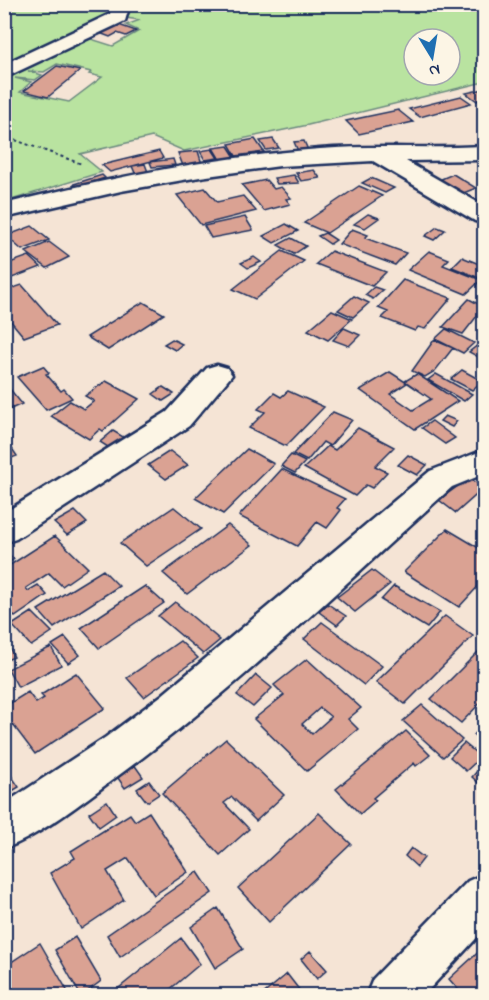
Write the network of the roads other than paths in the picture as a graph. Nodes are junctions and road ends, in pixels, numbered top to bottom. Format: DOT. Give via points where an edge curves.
graph roads {
  1 [pos="121,4"];
  2 [pos="4,72"];
  3 [pos="375,153"];
  4 [pos="484,153"];
  5 [pos="4,211"];
  6 [pos="484,216"];
  7 [pos="217,375"];
  8 [pos="484,461"];
  9 [pos="4,530"];
  10 [pos="4,828"];
  11 [pos="484,897"];
  12 [pos="390,996"];
  1 -- 2 [label="street" via="119,16"];
  3 -- 4 [label="street"];
  3 -- 5 [label="street" via="151,176"];
  3 -- 6 [label="street"];
  7 -- 9 [label="street" via="178,419"];
  8 -- 10 [label="street" via="441,479 184,701 52,800"];
  11 -- 12 [label="street"];
}
